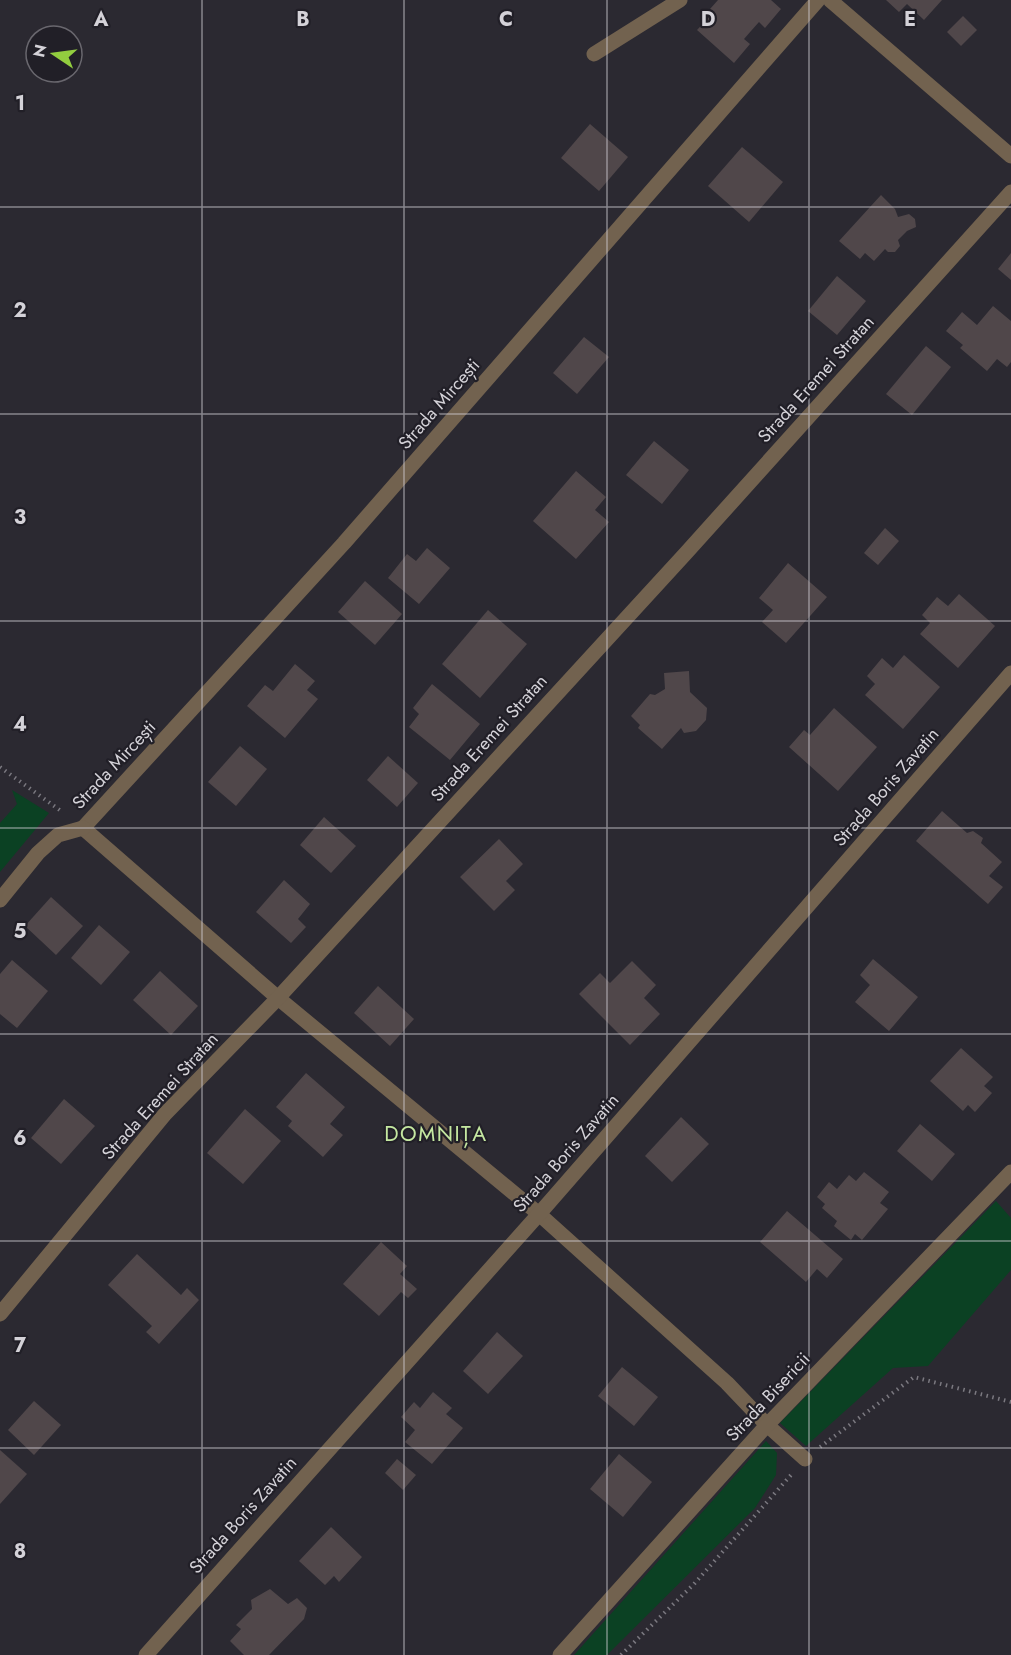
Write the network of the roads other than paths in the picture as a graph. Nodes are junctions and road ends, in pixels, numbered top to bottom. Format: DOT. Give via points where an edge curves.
graph roads {
  1 [pos="680,0"];
  2 [pos="818,0"];
  3 [pos="830,0"];
  4 [pos="594,54"];
  5 [pos="1011,156"];
  6 [pos="1011,192"];
  7 [pos="1011,673"];
  8 [pos="83,828"];
  9 [pos="0,900"];
  10 [pos="278,998"];
  11 [pos="1008,1180"];
  12 [pos="539,1214"];
  13 [pos="0,1314"];
  14 [pos="767,1425"];
  15 [pos="804,1459"];
  16 [pos="146,1655"];
  17 [pos="560,1655"];
  1 -- 4 [label="street"];
  2 -- 8 [label="street, Strada Mircești" via="344,543"];
  3 -- 5 [label="street"];
  6 -- 10 [label="street, Strada Eremei Stratan"];
  7 -- 12 [label="street, Strada Boris Zavatin"];
  8 -- 9 [label="street" via="58,835"];
  8 -- 10 [label="street"];
  10 -- 12 [label="street"];
  10 -- 13 [label="street, Strada Eremei Stratan" via="165,1114"];
  11 -- 14 [label="street, Strada Bisericii"];
  12 -- 14 [label="street" via="727,1383"];
  12 -- 16 [label="street, Strada Boris Zavatin"];
  14 -- 15 [label="street"];
  14 -- 17 [label="street, Strada Bisericii"];
}
